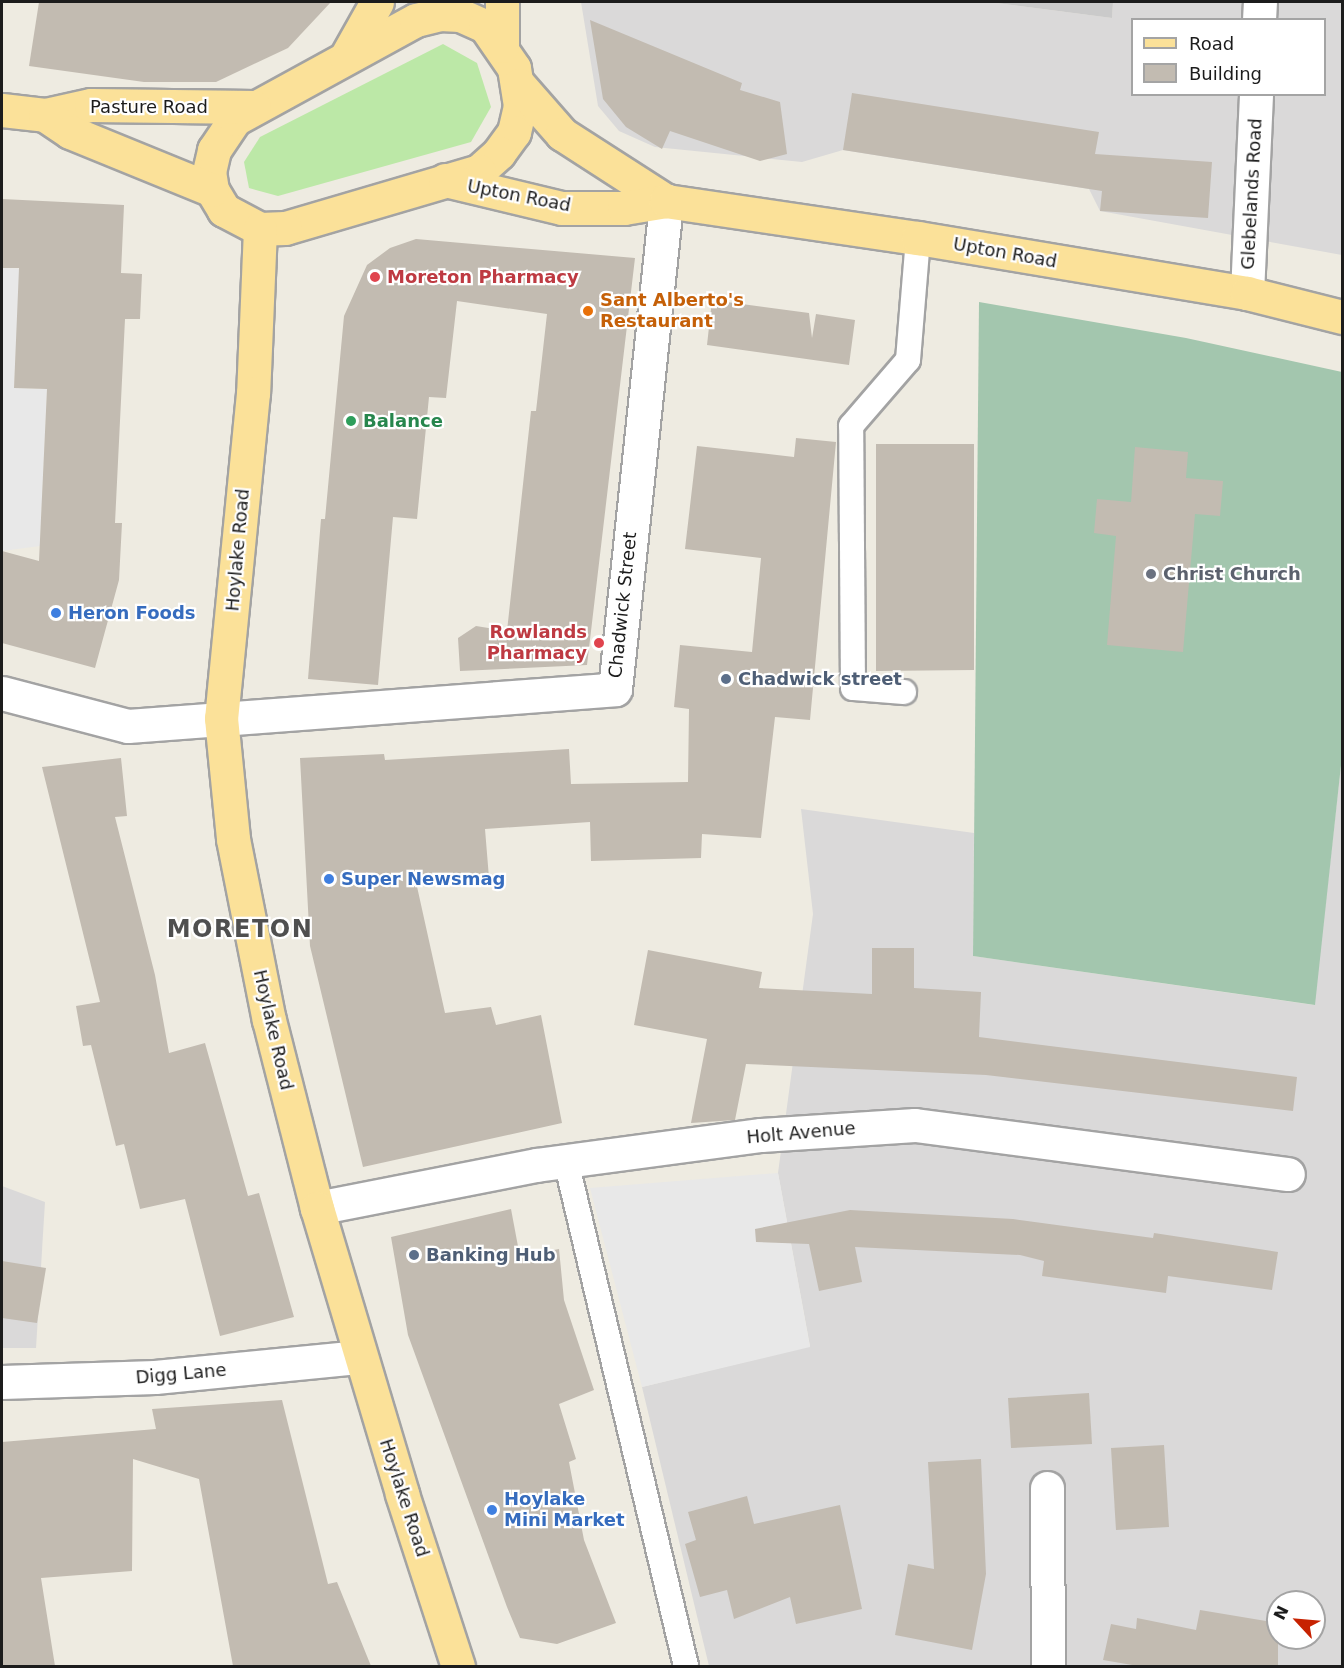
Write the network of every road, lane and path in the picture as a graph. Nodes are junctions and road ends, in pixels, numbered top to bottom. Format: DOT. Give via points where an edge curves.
graph roads {
  1 [pos="377,2"];
  2 [pos="502,2"];
  3 [pos="1260,2"];
  4 [pos="1259,18"];
  5 [pos="502,46"];
  6 [pos="346,57"];
  7 [pos="519,85"];
  8 [pos="1256,96"];
  9 [pos="254,107"];
  10 [pos="2,111"];
  11 [pos="45,115"];
  12 [pos="445,180"];
  13 [pos="212,190"];
  14 [pos="666,201"];
  15 [pos="260,229"];
  16 [pos="918,238"];
  17 [pos="1247,294"];
  18 [pos="1342,317"];
  19 [pos="904,692"];
  20 [pos="2,693"];
  21 [pos="221,718"];
  22 [pos="566,1161"];
  23 [pos="1288,1174"];
  24 [pos="317,1208"];
  25 [pos="360,1357"];
  26 [pos="2,1382"];
  27 [pos="1047,1488"];
  28 [pos="459,1666"];
  29 [pos="686,1666"];
  30 [pos="1048,1666"];
  1 -- 6 [label="main road"];
  2 -- 5 [label="main road"];
  3 -- 4 [label="street"];
  5 -- 6 [label="main road" via="485,26 460,15 440,14 416,20"];
  5 -- 7 [label="main road"];
  6 -- 9 [label="main road"];
  7 -- 12 [label="main road" via="514,132 499,153 479,171"];
  7 -- 14 [label="main road, Upton Road" via="562,134"];
  8 -- 17 [label="street, Glebelands Road"];
  9 -- 11 [label="main road, Pasture Road" via="91,105"];
  9 -- 13 [label="main road" via="235,120 214,150 209,172"];
  10 -- 11 [label="main road, Pasture Road"];
  11 -- 13 [label="main road, Pasture Road" via="70,132"];
  12 -- 14 [label="main road, Upton Road" via="562,208 624,208"];
  12 -- 15 [label="main road" via="285,228"];
  13 -- 15 [label="main road" via="224,210"];
  14 -- 16 [label="main road, Upton Road"];
  14 -- 21 [label="street, Chadwick Street" via="615,689"];
  15 -- 21 [label="main road, Hoylake Road" via="253,393"];
  16 -- 17 [label="main road, Upton Road"];
  16 -- 19 [label="lane" via="908,360 851,426 853,688"];
  17 -- 18 [label="main road, Upton Road"];
  20 -- 21 [label="street" via="128,726"];
  21 -- 24 [label="main road, Hoylake Road" via="233,838 269,1020"];
  22 -- 23 [label="street, Holt Avenue" via="761,1135 915,1125"];
  22 -- 24 [label="street, Holt Avenue"];
  22 -- 29 [label="lane"];
  24 -- 25 [label="main road, Hoylake Road"];
  25 -- 26 [label="street, Digg Lane" via="155,1377"];
  25 -- 28 [label="main road, Hoylake Road"];
  27 -- 30 [label="street"];
}
